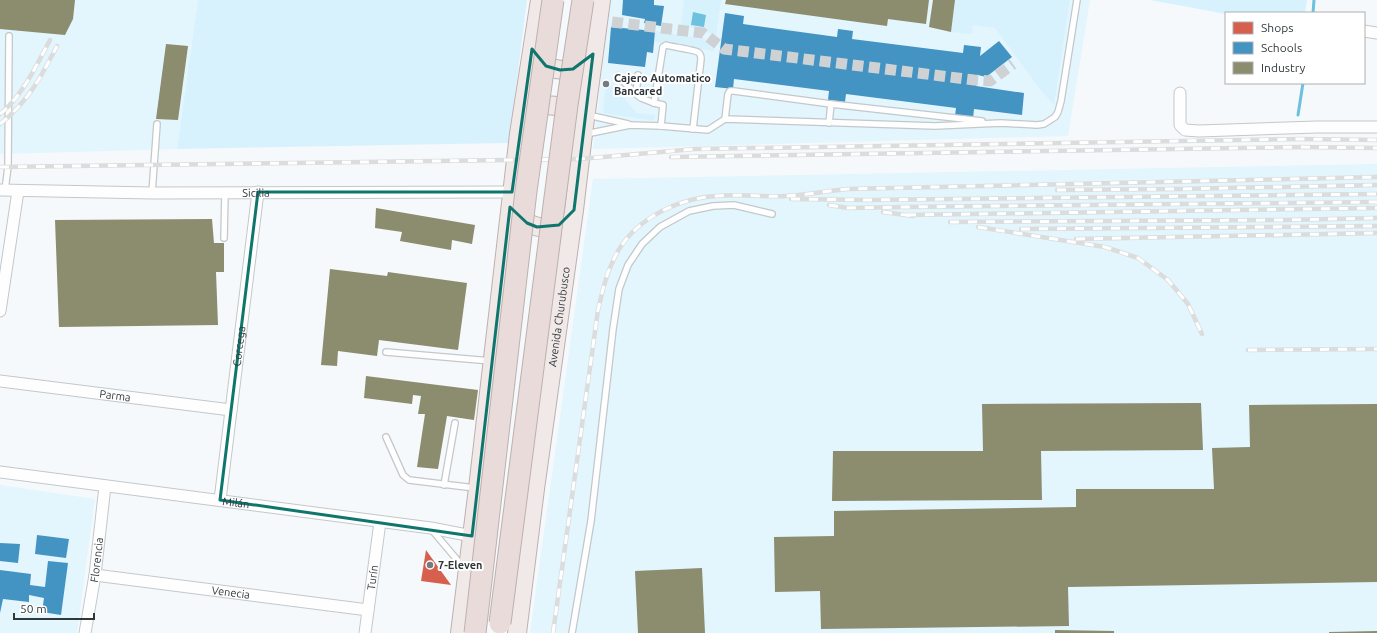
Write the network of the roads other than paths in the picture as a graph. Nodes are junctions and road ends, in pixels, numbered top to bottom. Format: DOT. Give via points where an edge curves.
graph roads {
  1 [pos="540,0"];
  2 [pos="553,0"];
  3 [pos="583,0"];
  4 [pos="601,0"];
  5 [pos="1077,0"];
  6 [pos="1365,31"];
  7 [pos="1377,33"];
  8 [pos="9,36"];
  9 [pos="532,49"];
  10 [pos="594,54"];
  11 [pos="638,75"];
  12 [pos="618,76"];
  13 [pos="1180,93"];
  14 [pos="636,94"];
  15 [pos="654,103"];
  16 [pos="831,104"];
  17 [pos="522,112"];
  18 [pos="585,115"];
  19 [pos="725,119"];
  20 [pos="829,123"];
  21 [pos="1001,123"];
  22 [pos="157,124"];
  23 [pos="630,125"];
  24 [pos="661,126"];
  25 [pos="1377,127"];
  26 [pos="693,129"];
  27 [pos="583,134"];
  28 [pos="3,190"];
  29 [pos="18,190"];
  30 [pos="225,192"];
  31 [pos="258,192"];
  32 [pos="152,193"];
  33 [pos="511,198"];
  34 [pos="574,210"];
  35 [pos="772,214"];
  36 [pos="224,238"];
  37 [pos="1,291"];
  38 [pos="0,311"];
  39 [pos="386,352"];
  40 [pos="493,361"];
  41 [pos="0,381"];
  42 [pos="231,410"];
  43 [pos="455,424"];
  44 [pos="386,437"];
  45 [pos="0,472"];
  46 [pos="444,484"];
  47 [pos="105,486"];
  48 [pos="478,488"];
  49 [pos="220,500"];
  50 [pos="380,522"];
  51 [pos="431,528"];
  52 [pos="472,536"];
  53 [pos="468,573"];
  54 [pos="95,575"];
  55 [pos="368,610"];
  56 [pos="508,628"];
  57 [pos="85,633"];
  58 [pos="365,633"];
  59 [pos="460,633"];
  60 [pos="475,633"];
  61 [pos="572,633"];
  1 -- 9 [label="main road"];
  2 -- 60 [label="highway, bridge" via="526,191"];
  3 -- 56 [label="highway, Avenida Churubusco, bridge" via="567,105"];
  4 -- 10 [label="main road, Avenida Churubusco"];
  5 -- 21 [label="lane" via="1058,112 1044,124"];
  6 -- 7 [label="street"];
  8 -- 28 [label="lane" via="8,167"];
  9 -- 10 [label="main road" via="546,66 560,70 573,69"];
  9 -- 17 [label="main road"];
  10 -- 18 [label="main road, Avenida Churubusco"];
  11 -- 14 [label="lane"];
  12 -- 14 [label="lane"];
  13 -- 25 [label="street" via="1180,125 1184,130"];
  14 -- 15 [label="lane"];
  15 -- 24 [label="lane" via="663,105"];
  15 -- 26 [label="lane" via="663,47 666,45 698,52 701,59"];
  16 -- 19 [label="lane" via="730,91"];
  16 -- 20 [label="lane"];
  16 -- 21 [label="lane"];
  17 -- 18 [label="main road" via="532,107 552,106"];
  17 -- 33 [label="main road"];
  18 -- 23 [label="lane"];
  18 -- 27 [label="main road, Avenida Churubusco"];
  19 -- 20 [label="lane"];
  19 -- 26 [label="lane" via="708,130"];
  20 -- 21 [label="lane" via="935,126"];
  22 -- 32 [label="lane"];
  23 -- 24 [label="lane"];
  23 -- 27 [label="lane"];
  24 -- 26 [label="lane"];
  27 -- 34 [label="main road, Avenida Churubusco"];
  28 -- 29 [label="street, Sicilia"];
  29 -- 32 [label="street, Sicilia"];
  29 -- 37 [label="street"];
  30 -- 31 [label="street, Sicilia"];
  30 -- 32 [label="street, Sicilia"];
  30 -- 36 [label="lane"];
  31 -- 33 [label="street, Sicilia"];
  31 -- 42 [label="street, Corcega"];
  33 -- 34 [label="main road" via="516,213 527,223 537,227 559,225 566,221"];
  33 -- 40 [label="main road"];
  34 -- 56 [label="main road, Avenida Churubusco" via="535,489"];
  35 -- 61 [label="lane" via="734,205 689,211 660,227 642,244 628,265 620,289 613,330 591,521"];
  37 -- 38 [label="street"];
  39 -- 40 [label="lane"];
  40 -- 48 [label="main road"];
  41 -- 42 [label="street, Parma"];
  42 -- 49 [label="street, Corcega"];
  43 -- 46 [label="lane"];
  44 -- 46 [label="lane" via="403,475 409,480"];
  45 -- 47 [label="street, Milán"];
  46 -- 48 [label="lane"];
  47 -- 49 [label="street, Milán"];
  47 -- 54 [label="street, Florencia"];
  48 -- 52 [label="main road"];
  49 -- 50 [label="street, Milán"];
  50 -- 51 [label="street, Milán"];
  50 -- 55 [label="street, Turín"];
  51 -- 52 [label="street, Milán"];
  51 -- 53 [label="lane"];
  52 -- 53 [label="main road"];
  53 -- 59 [label="main road"];
  54 -- 55 [label="street, Venecia"];
  54 -- 57 [label="street, Florencia"];
  55 -- 58 [label="street, Turín"];
}
